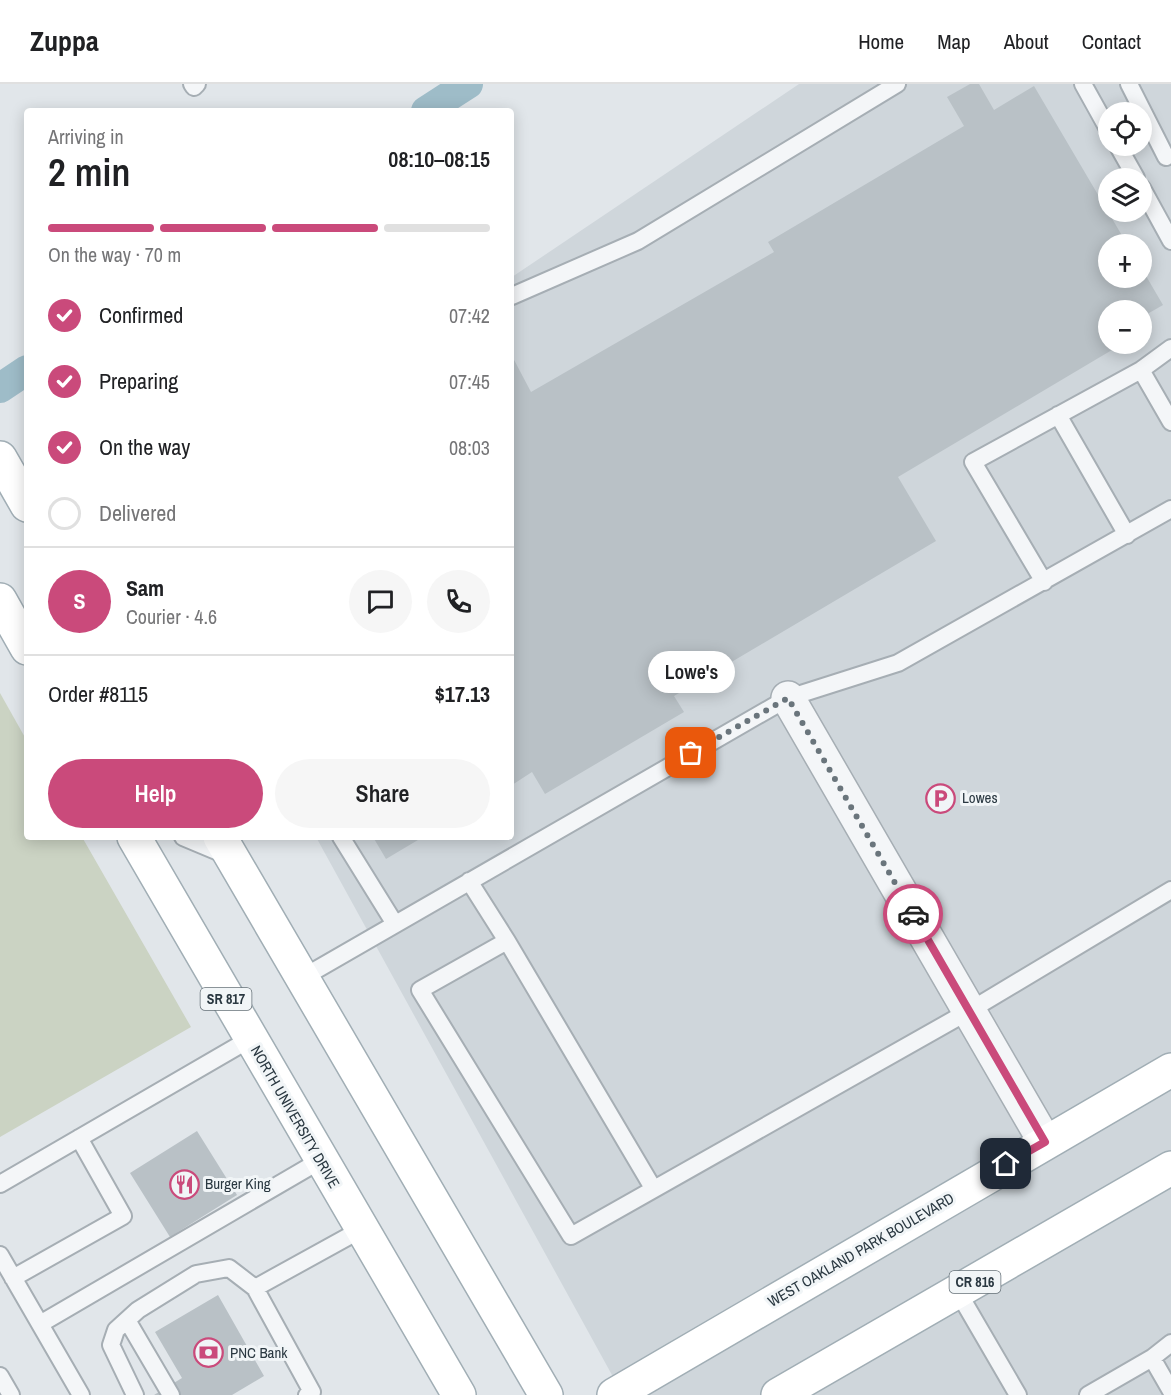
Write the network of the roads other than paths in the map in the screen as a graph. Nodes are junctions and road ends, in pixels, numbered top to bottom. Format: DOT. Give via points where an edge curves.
graph roads {
  1 [pos="192,84"];
  2 [pos="197,84"];
  3 [pos="897,84"];
  4 [pos="1083,84"];
  5 [pos="1129,84"];
  6 [pos="1098,111"];
  7 [pos="1166,157"];
  8 [pos="1152,206"];
  9 [pos="1171,241"];
  10 [pos="514,295"];
  11 [pos="1171,348"];
  12 [pos="1141,370"];
  13 [pos="1058,415"];
  14 [pos="1171,422"];
  15 [pos="0,458"];
  16 [pos="24,500"];
  17 [pos="1171,509"];
  18 [pos="1127,535"];
  19 [pos="1044,582"];
  20 [pos="0,600"];
  21 [pos="24,643"];
  22 [pos="788,698"];
  23 [pos="136,840"];
  24 [pos="203,840"];
  25 [pos="343,840"];
  26 [pos="229,844"];
  27 [pos="469,881"];
  28 [pos="1171,890"];
  29 [pos="395,924"];
  30 [pos="507,941"];
  31 [pos="302,978"];
  32 [pos="969,1011"];
  33 [pos="250,1039"];
  34 [pos="1171,1070"];
  35 [pos="80,1138"];
  36 [pos="1045,1142"];
  37 [pos="321,1160"];
  38 [pos="1171,1168"];
  39 [pos="0,1184"];
  40 [pos="653,1188"];
  41 [pos="362,1229"];
  42 [pos="0,1255"];
  43 [pos="14,1278"];
  44 [pos="255,1288"];
  45 [pos="958,1292"];
  46 [pos="127,1320"];
  47 [pos="40,1324"];
  48 [pos="1171,1343"];
  49 [pos="1152,1358"];
  50 [pos="0,1376"];
  51 [pos="1171,1391"];
  52 [pos="11,1395"];
  53 [pos="81,1395"];
  54 [pos="135,1395"];
  55 [pos="171,1395"];
  56 [pos="307,1395"];
  57 [pos="459,1395"];
  58 [pos="546,1395"];
  59 [pos="614,1395"];
  60 [pos="778,1395"];
  61 [pos="1018,1395"];
  62 [pos="1088,1395"];
  1 -- 2 [label="lane"];
  3 -- 10 [label="lane" via="638,241"];
  4 -- 6 [label="lane"];
  5 -- 7 [label="lane"];
  8 -- 9 [label="lane"];
  11 -- 12 [label="lane"];
  12 -- 13 [label="lane"];
  12 -- 14 [label="lane"];
  13 -- 18 [label="lane"];
  13 -- 19 [label="lane" via="972,462"];
  15 -- 16 [label="main road"];
  17 -- 18 [label="lane"];
  18 -- 19 [label="lane"];
  19 -- 22 [label="lane" via="898,663"];
  20 -- 21 [label="main road"];
  22 -- 27 [label="lane"];
  22 -- 32 [label="street"];
  23 -- 33 [label="main road, NORTH UNIVERSITY DRIVE / SR 817"];
  24 -- 26 [label="lane"];
  25 -- 29 [label="lane"];
  26 -- 31 [label="main road"];
  27 -- 29 [label="lane"];
  27 -- 30 [label="lane"];
  28 -- 32 [label="lane"];
  29 -- 31 [label="lane"];
  30 -- 40 [label="lane"];
  30 -- 40 [label="lane" via="420,990 571,1236"];
  31 -- 58 [label="main road"];
  32 -- 36 [label="street"];
  32 -- 40 [label="lane"];
  33 -- 35 [label="lane"];
  33 -- 37 [label="main road, NORTH UNIVERSITY DRIVE / SR 817"];
  34 -- 36 [label="main road, WEST OAKLAND PARK BOULEVARD"];
  35 -- 39 [label="lane"];
  35 -- 43 [label="lane" via="123,1216"];
  36 -- 59 [label="main road, WEST OAKLAND PARK BOULEVARD"];
  37 -- 41 [label="main road, NORTH UNIVERSITY DRIVE / SR 817"];
  37 -- 47 [label="lane"];
  38 -- 45 [label="main road, CR 816"];
  41 -- 44 [label="lane"];
  41 -- 57 [label="main road, NORTH UNIVERSITY DRIVE / SR 817"];
  42 -- 43 [label="lane"];
  43 -- 47 [label="lane"];
  44 -- 46 [label="lane" via="229,1268 196,1274"];
  44 -- 56 [label="lane" via="312,1392"];
  45 -- 60 [label="main road, CR 816"];
  45 -- 61 [label="lane"];
  46 -- 54 [label="lane" via="116,1330 111,1345"];
  46 -- 55 [label="lane"];
  47 -- 53 [label="lane"];
  48 -- 49 [label="lane"];
  49 -- 51 [label="lane"];
  49 -- 62 [label="lane"];
  50 -- 52 [label="lane"];
}
